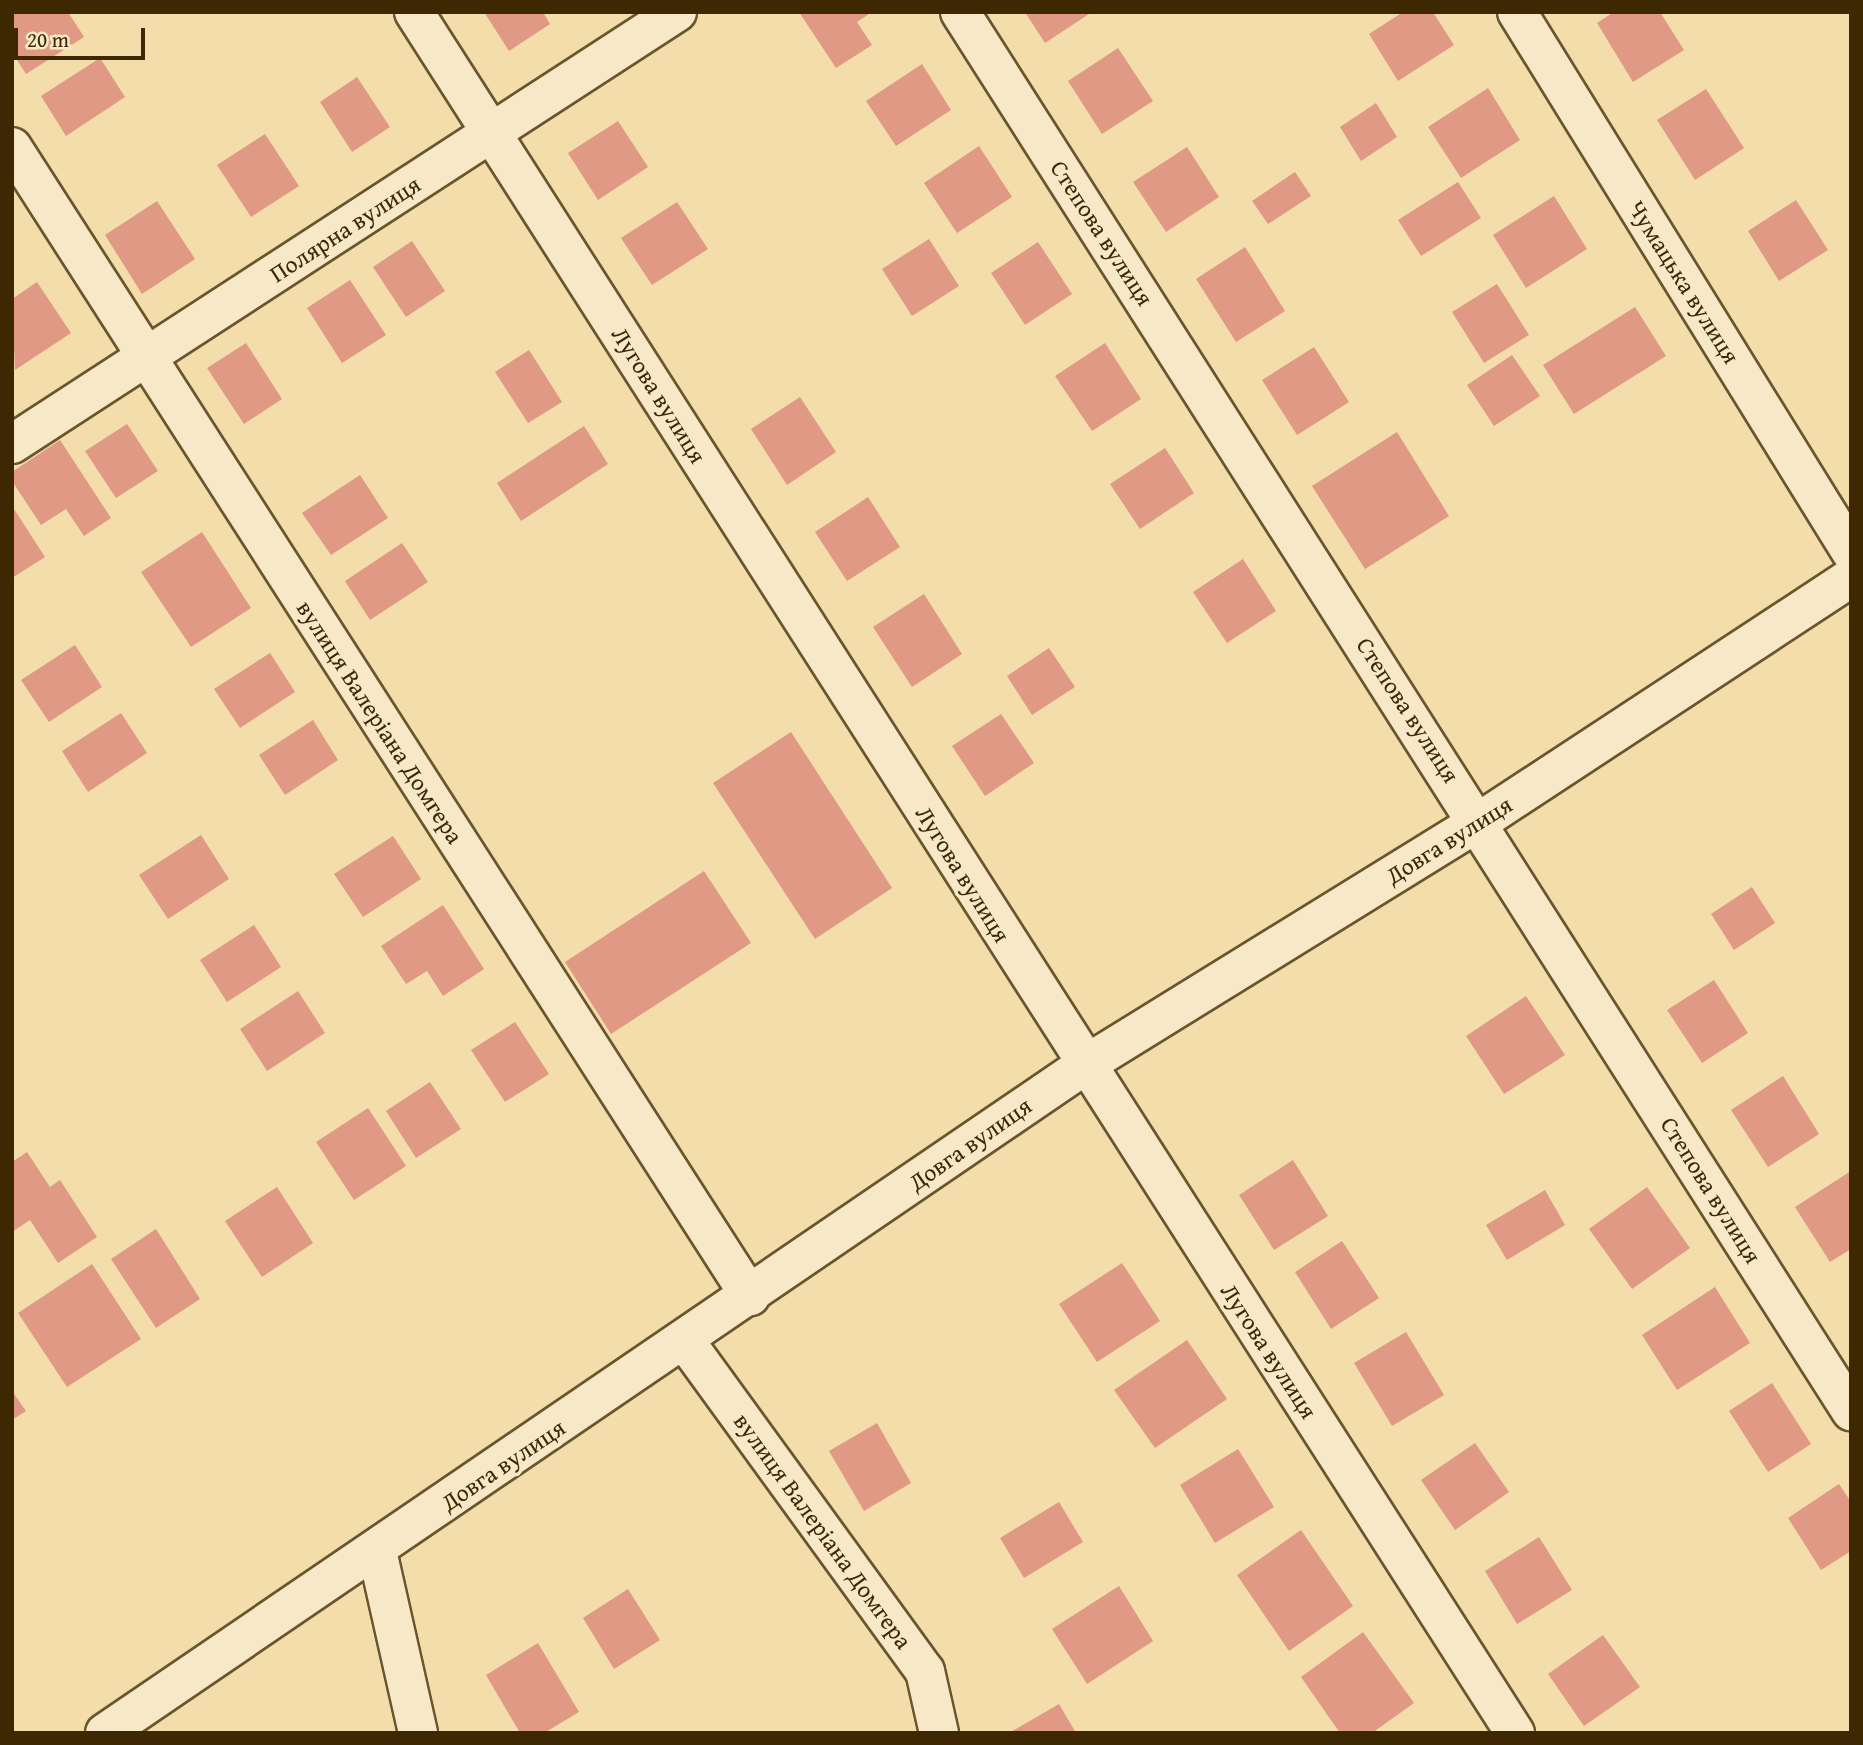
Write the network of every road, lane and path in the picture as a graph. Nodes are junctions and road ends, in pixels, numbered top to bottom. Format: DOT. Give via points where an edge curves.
graph roads {
  1 [pos="414,12"];
  2 [pos="677,12"];
  3 [pos="960,12"];
  4 [pos="1517,12"];
  5 [pos="492,133"];
  6 [pos="12,147"];
  7 [pos="146,359"];
  8 [pos="12,444"];
  9 [pos="1851,552"];
  10 [pos="1851,578"];
  11 [pos="1479,822"];
  12 [pos="1085,1065"];
  13 [pos="750,1296"];
  14 [pos="685,1341"];
  15 [pos="1851,1412"];
  16 [pos="377,1551"];
  17 [pos="925,1671"];
  18 [pos="105,1733"];
  19 [pos="418,1733"];
  20 [pos="939,1733"];
  21 [pos="964,1733"];
  22 [pos="1515,1733"];
  1 -- 5 [label="street, Лугова вулиця"];
  2 -- 5 [label="street, Полярна вулиця"];
  3 -- 11 [label="street, Степова вулиця"];
  4 -- 9 [label="street, Чумацька вулиця"];
  5 -- 7 [label="street, Полярна вулиця"];
  5 -- 12 [label="street, Лугова вулиця"];
  6 -- 7 [label="street, вулиця Валеріана Домгера"];
  7 -- 8 [label="street, Полярна вулиця"];
  7 -- 13 [label="street, вулиця Валеріана Домгера"];
  10 -- 11 [label="street, Довга вулиця"];
  11 -- 12 [label="street, Довга вулиця"];
  11 -- 15 [label="street, Степова вулиця"];
  12 -- 13 [label="street, Довга вулиця"];
  12 -- 22 [label="street, Лугова вулиця"];
  13 -- 14 [label="street, Довга вулиця"];
  14 -- 16 [label="street, Довга вулиця"];
  14 -- 17 [label="street, вулиця Валеріана Домгера"];
  16 -- 18 [label="street, Довга вулиця"];
  16 -- 19 [label="street"];
  17 -- 20 [label="street, вулиця Валеріана Домгера"];
  17 -- 21 [label="street"];
}
